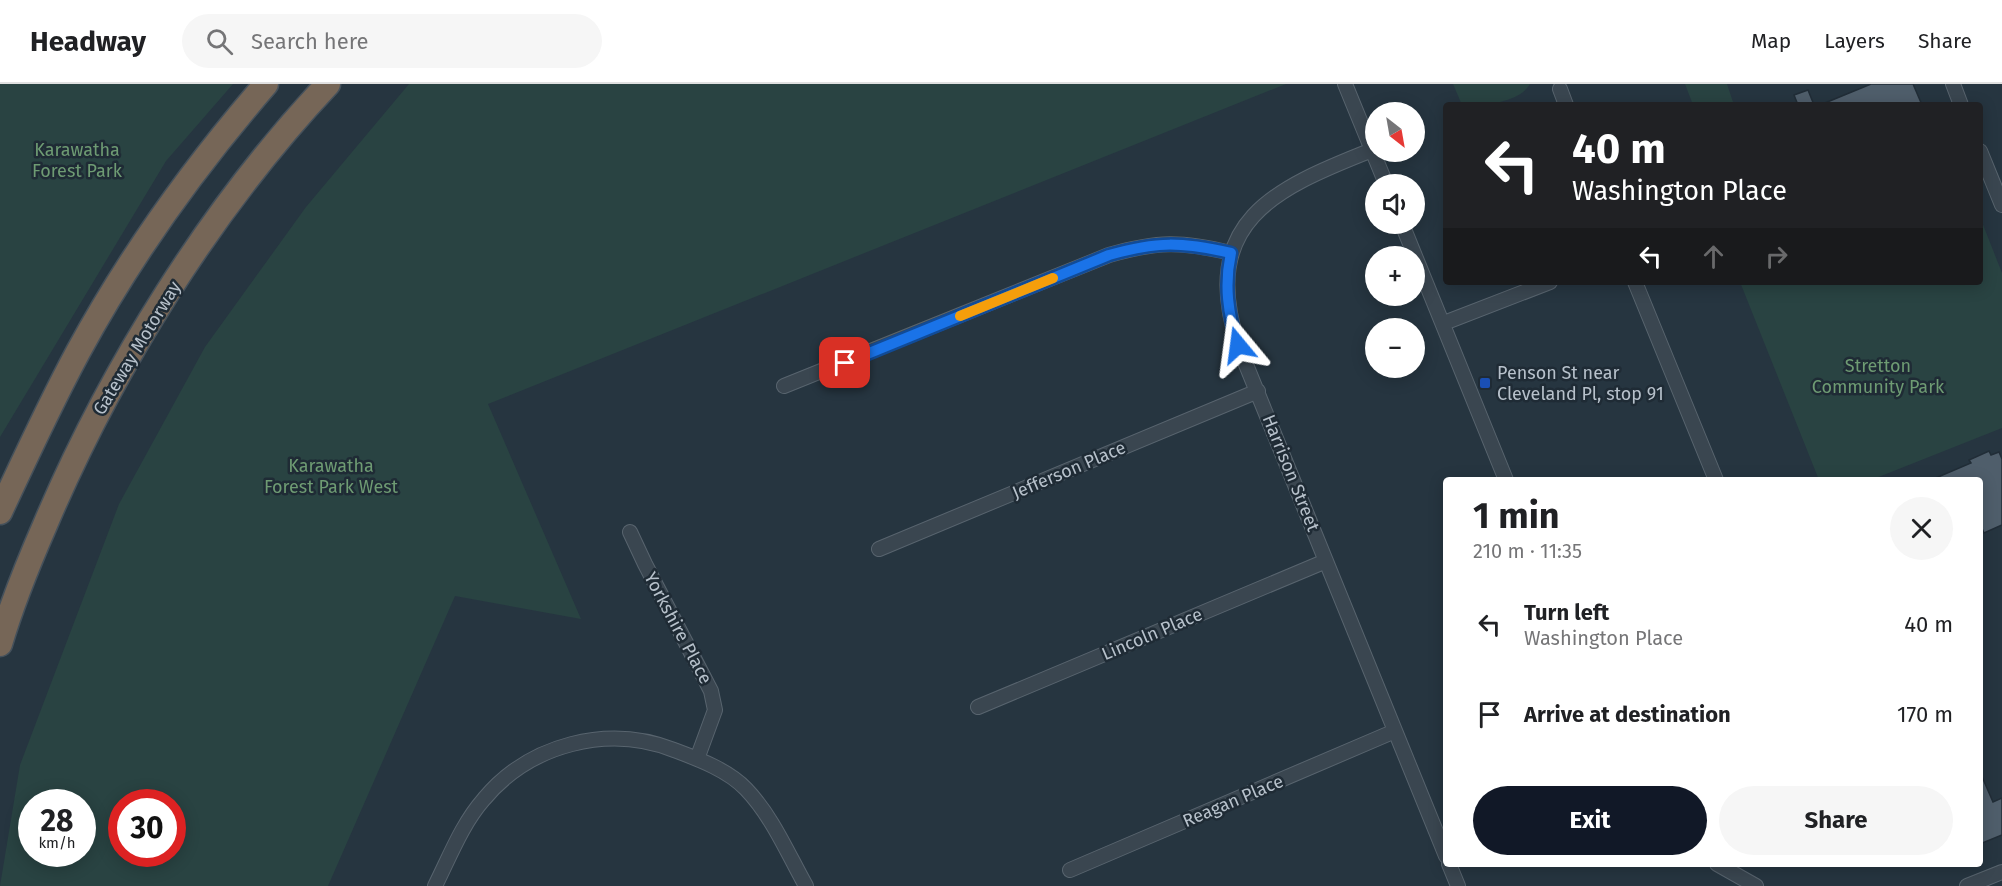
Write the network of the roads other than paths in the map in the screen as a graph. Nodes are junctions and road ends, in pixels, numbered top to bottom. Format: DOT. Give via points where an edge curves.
graph roads {
  1 [pos="266,84"];
  2 [pos="328,84"];
  3 [pos="1345,84"];
  4 [pos="1953,84"];
  5 [pos="1560,89"];
  6 [pos="1565,102"];
  7 [pos="1960,102"];
  8 [pos="1365,133"];
  9 [pos="1365,153"];
  10 [pos="1983,158"];
  11 [pos="2002,205"];
  12 [pos="1406,234"];
  13 [pos="1231,253"];
  14 [pos="1542,285"];
  15 [pos="1636,285"];
  16 [pos="1444,323"];
  17 [pos="784,386"];
  18 [pos="1258,391"];
  19 [pos="1505,477"];
  20 [pos="1715,477"];
  21 [pos="0,512"];
  22 [pos="630,532"];
  23 [pos="879,549"];
  24 [pos="1326,561"];
  25 [pos="0,644"];
  26 [pos="978,707"];
  27 [pos="1395,731"];
  28 [pos="697,759"];
  29 [pos="1443,849"];
  30 [pos="1450,867"];
  31 [pos="1722,867"];
  32 [pos="1070,870"];
  33 [pos="2002,872"];
  34 [pos="435,886"];
  35 [pos="806,886"];
  36 [pos="1458,886"];
  37 [pos="1755,886"];
  38 [pos="1967,886"];
  1 -- 21 [label="highway" via="191,176 113,294 63,383"];
  2 -- 25 [label="highway, Gateway Motorway" via="210,230 116,379 60,490"];
  3 -- 8 [label="street"];
  4 -- 7 [label="street"];
  5 -- 6 [label="street"];
  9 -- 13 [label="street, Harrison Street" via="1283,190 1244,228"];
  10 -- 11 [label="street"];
  12 -- 16 [label="street"];
  13 -- 17 [label="street" via="1179,243 1153,244 1109,255"];
  13 -- 18 [label="street, Harrison Street" via="1229,312"];
  14 -- 16 [label="street"];
  15 -- 20 [label="street"];
  16 -- 19 [label="street"];
  18 -- 23 [label="street, Jefferson Place"];
  18 -- 24 [label="street, Harrison Street"];
  22 -- 28 [label="street, Yorkshire Place" via="711,691 715,710"];
  24 -- 26 [label="street, Lincoln Place"];
  24 -- 27 [label="street, Harrison Street"];
  27 -- 29 [label="street, Harrison Street"];
  27 -- 32 [label="street, Reagan Place"];
  28 -- 34 [label="street" via="632,738 566,744 538,757 508,775 484,799 466,824"];
  28 -- 35 [label="street" via="746,789 770,822"];
  30 -- 36 [label="street"];
  31 -- 37 [label="street"];
  33 -- 38 [label="street"];
}
